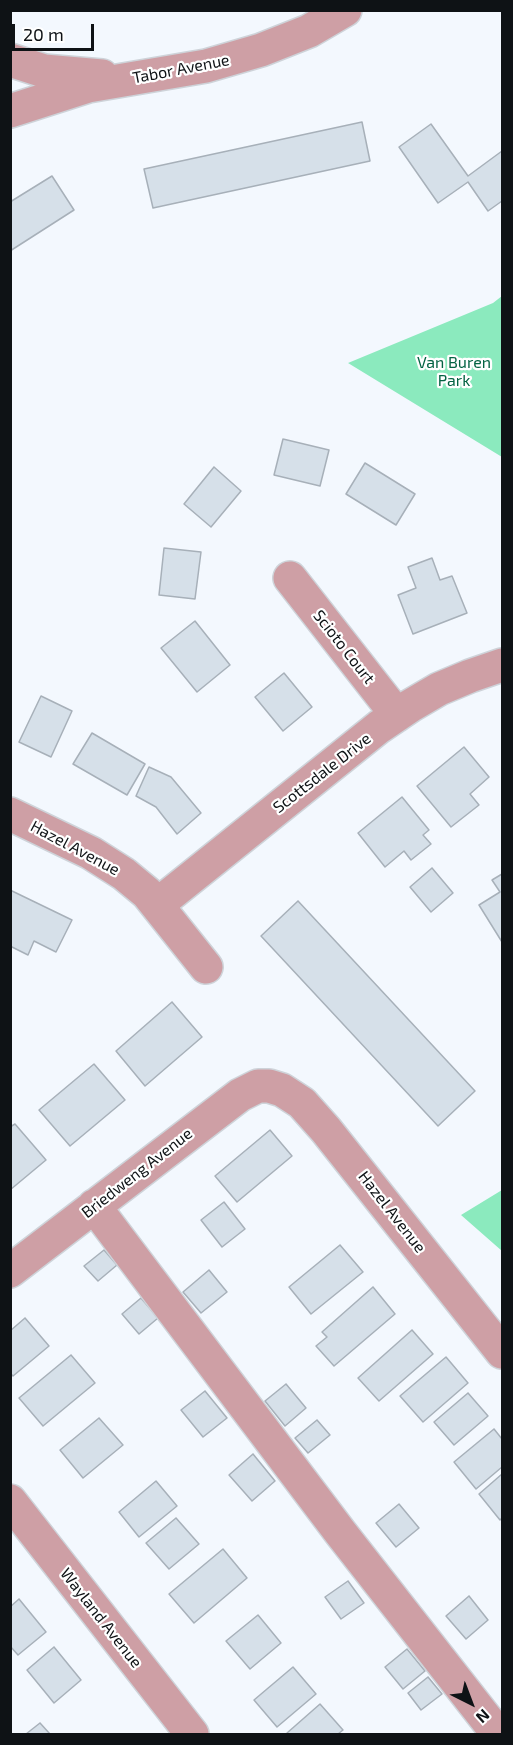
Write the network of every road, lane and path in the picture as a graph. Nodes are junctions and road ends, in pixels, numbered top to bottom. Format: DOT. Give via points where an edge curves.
graph roads {
  1 [pos="345,10"];
  2 [pos="10,60"];
  3 [pos="130,79"];
  4 [pos="10,111"];
  5 [pos="290,578"];
  6 [pos="502,665"];
  7 [pos="397,715"];
  8 [pos="10,814"];
  9 [pos="157,905"];
  10 [pos="206,967"];
  11 [pos="269,1086"];
  12 [pos="94,1206"];
  13 [pos="10,1271"];
  14 [pos="502,1352"];
  15 [pos="10,1501"];
  16 [pos="192,1734"];
  17 [pos="498,1734"];
  1 -- 3 [label="street, Tabor Avenue" via="309,31 261,50 206,66"];
  2 -- 3 [label="street" via="44,70"];
  3 -- 4 [label="street, Tabor Avenue" via="88,86"];
  5 -- 7 [label="street, Scioto Court"];
  6 -- 7 [label="street, Scottsdale Drive" via="439,689"];
  7 -- 9 [label="street, Scottsdale Drive"];
  8 -- 9 [label="street, Hazel Avenue" via="91,853 124,874"];
  9 -- 10 [label="street, Hazel Avenue"];
  11 -- 12 [label="street, Briedweng Avenue" via="258,1086 240,1095"];
  11 -- 14 [label="street, Hazel Avenue" via="282,1089 302,1103 326,1130"];
  12 -- 13 [label="street, Briedweng Avenue"];
  12 -- 17 [label="street"];
  15 -- 16 [label="street, Wayland Avenue"];
}
